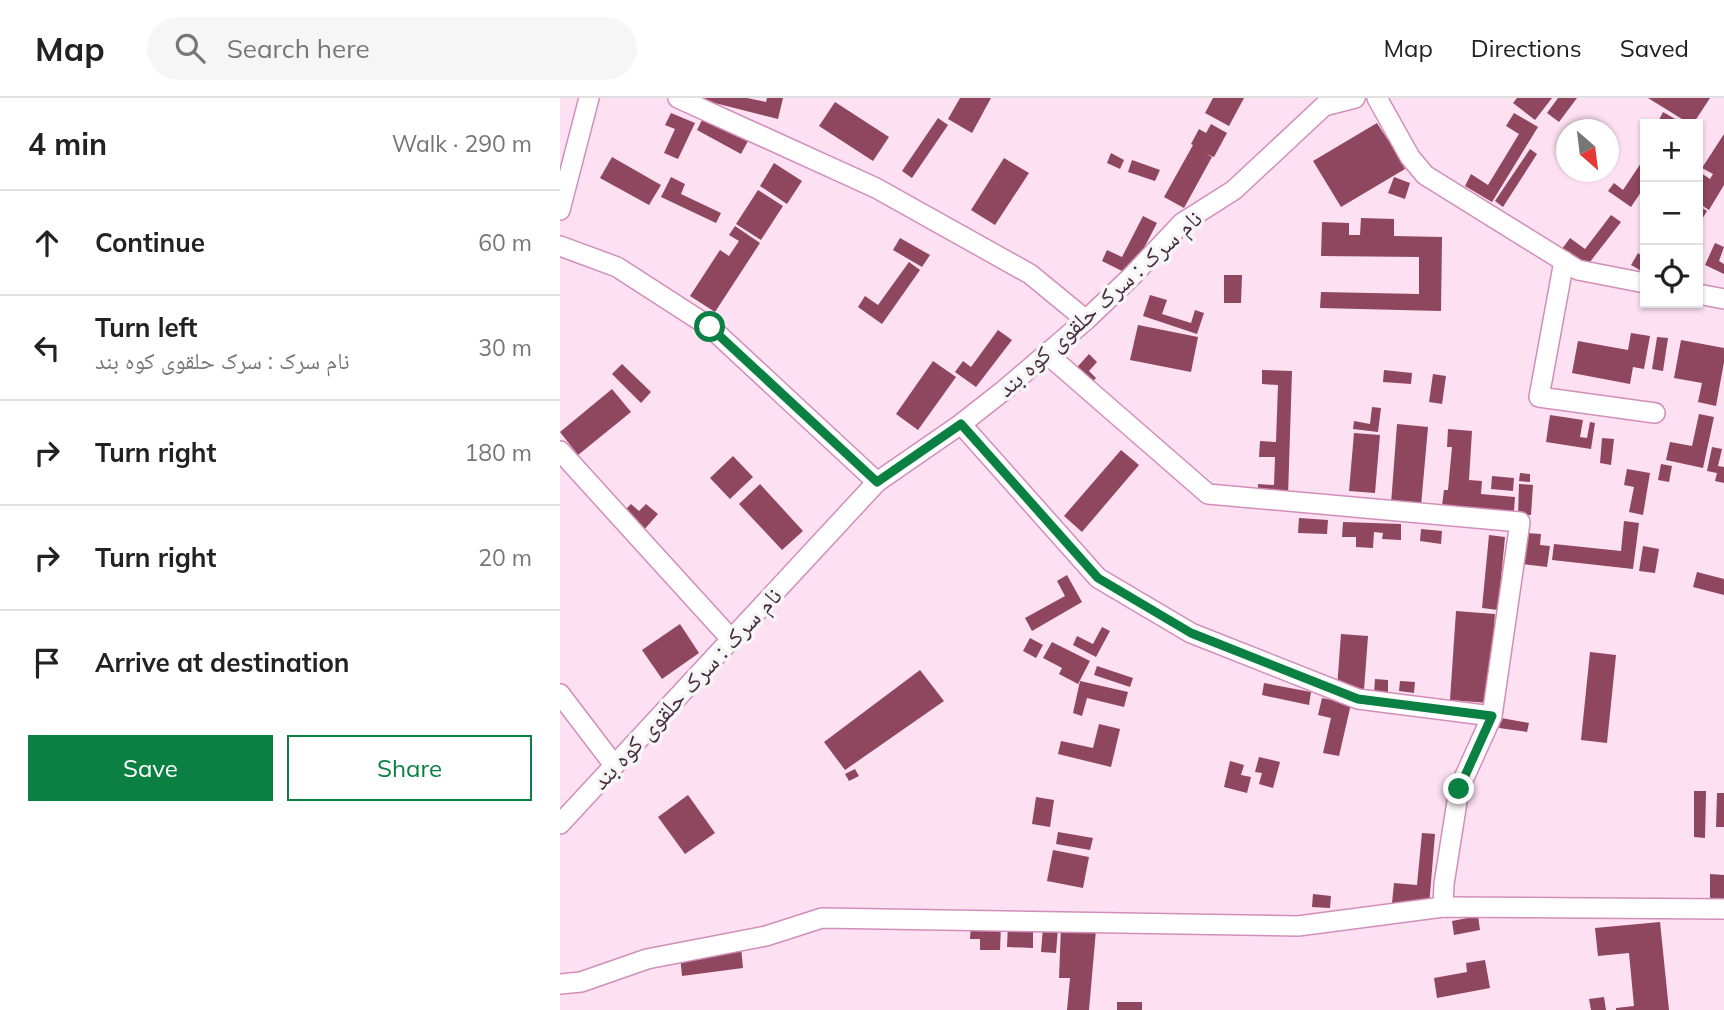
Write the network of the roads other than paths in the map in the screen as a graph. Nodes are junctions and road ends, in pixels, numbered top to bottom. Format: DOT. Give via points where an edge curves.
graph roads {
  1 [pos="589,98"];
  2 [pos="678,98"];
  3 [pos="1355,98"];
  4 [pos="1377,98"];
  5 [pos="560,211"];
  6 [pos="560,246"];
  7 [pos="1564,261"];
  8 [pos="1640,282"];
  9 [pos="1703,295"];
  10 [pos="1724,299"];
  11 [pos="1086,320"];
  12 [pos="1046,353"];
  13 [pos="1655,413"];
  14 [pos="961,424"];
  15 [pos="560,451"];
  16 [pos="877,482"];
  17 [pos="731,639"];
  18 [pos="560,694"];
  19 [pos="1492,716"];
  20 [pos="614,765"];
  21 [pos="560,824"];
  22 [pos="1443,907"];
  23 [pos="1724,909"];
  24 [pos="560,984"];
  1 -- 5 [label="street"];
  2 -- 11 [label="street" via="876,188 1030,274"];
  3 -- 11 [label="street, نام سرک : سرک حلقوی کوه بند" via="1324,106 1234,190 1182,223"];
  4 -- 7 [label="street" via="1425,175"];
  6 -- 16 [label="street" via="617,267 710,327"];
  7 -- 8 [label="street" via="1578,270"];
  7 -- 13 [label="street" via="1539,397"];
  9 -- 10 [label="street"];
  11 -- 12 [label="street, نام سرک : سرک حلقوی کوه بند"];
  12 -- 14 [label="street, نام سرک : سرک حلقوی کوه بند"];
  12 -- 19 [label="street" via="1208,494 1520,522"];
  14 -- 16 [label="street, نام سرک : سرک حلقوی کوه بند"];
  14 -- 19 [label="street" via="1098,578 1191,633 1358,699"];
  15 -- 17 [label="street"];
  16 -- 17 [label="street, نام سرک : سرک حلقوی کوه بند"];
  17 -- 20 [label="street, نام سرک : سرک حلقوی کوه بند"];
  18 -- 20 [label="street"];
  19 -- 22 [label="street" via="1459,789"];
  20 -- 21 [label="street, نام سرک : سرک حلقوی کوه بند"];
  22 -- 23 [label="street"];
  22 -- 24 [label="street" via="1298,926 822,918 766,936 647,959 581,982"];
}
